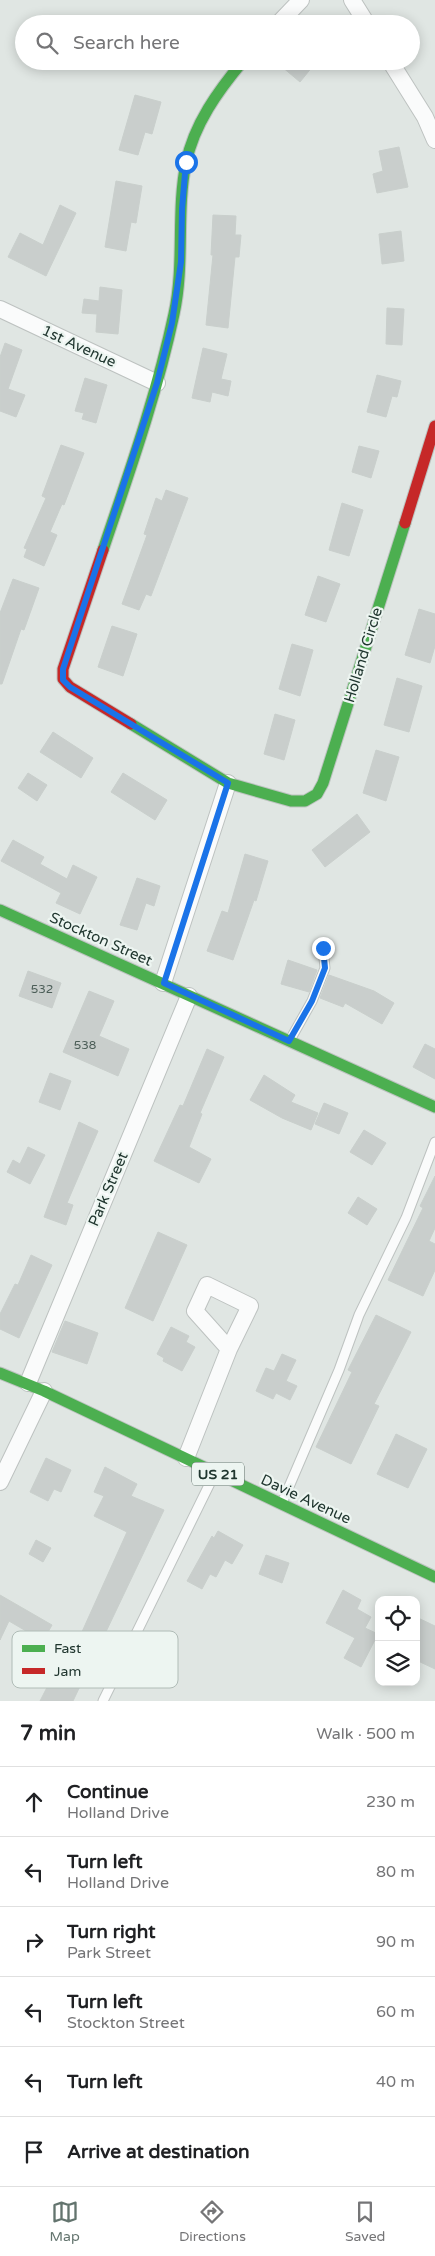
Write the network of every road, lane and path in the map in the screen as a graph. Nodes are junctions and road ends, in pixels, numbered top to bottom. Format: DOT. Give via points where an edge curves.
graph roads {
  1 [pos="301,0"];
  2 [pos="352,0"];
  3 [pos="287,15"];
  4 [pos="361,15"];
  5 [pos="236,70"];
  6 [pos="396,70"];
  7 [pos="435,140"];
  8 [pos="0,309"];
  9 [pos="157,383"];
  10 [pos="435,426"];
  11 [pos="228,783"];
  12 [pos="0,910"];
  13 [pos="323,948"];
  14 [pos="164,983"];
  15 [pos="189,996"];
  16 [pos="289,1041"];
  17 [pos="435,1107"];
  18 [pos="435,1142"];
  19 [pos="229,1349"];
  20 [pos="0,1373"];
  21 [pos="28,1383"];
  22 [pos="44,1391"];
  23 [pos="186,1458"];
  24 [pos="216,1472"];
  25 [pos="0,1482"];
  26 [pos="282,1504"];
  27 [pos="435,1577"];
  28 [pos="138,1631"];
  29 [pos="109,1688"];
  30 [pos="103,1701"];
  1 -- 3 [label="street"];
  2 -- 4 [label="street"];
  5 -- 9 [label="street" via="209,106 195,133 186,162 181,262 172,323"];
  6 -- 7 [label="street" via="425,117"];
  8 -- 9 [label="street, 1st Avenue"];
  9 -- 11 [label="street" via="63,669 63,680"];
  10 -- 11 [label="street, Holland Circle" via="323,782 316,794 305,801 291,801"];
  11 -- 14 [label="street"];
  12 -- 14 [label="street, Stockton Street"];
  13 -- 16 [label="lane" via="325,968 312,1001"];
  14 -- 15 [label="street, Stockton Street"];
  15 -- 16 [label="street, Stockton Street"];
  15 -- 21 [label="street, Park Street"];
  16 -- 17 [label="street, Stockton Street"];
  18 -- 26 [label="lane" via="406,1218 359,1316"];
  19 -- 23 [label="street"];
  20 -- 21 [label="street, Davie Avenue / US 21"];
  21 -- 22 [label="street, Davie Avenue / US 21"];
  22 -- 23 [label="street, Davie Avenue / US 21"];
  22 -- 25 [label="street"];
  23 -- 24 [label="street, Davie Avenue / US 21"];
  24 -- 26 [label="street, Davie Avenue / US 21"];
  24 -- 28 [label="lane"];
  26 -- 27 [label="street, Davie Avenue / US 21"];
  29 -- 30 [label="lane"];
}
